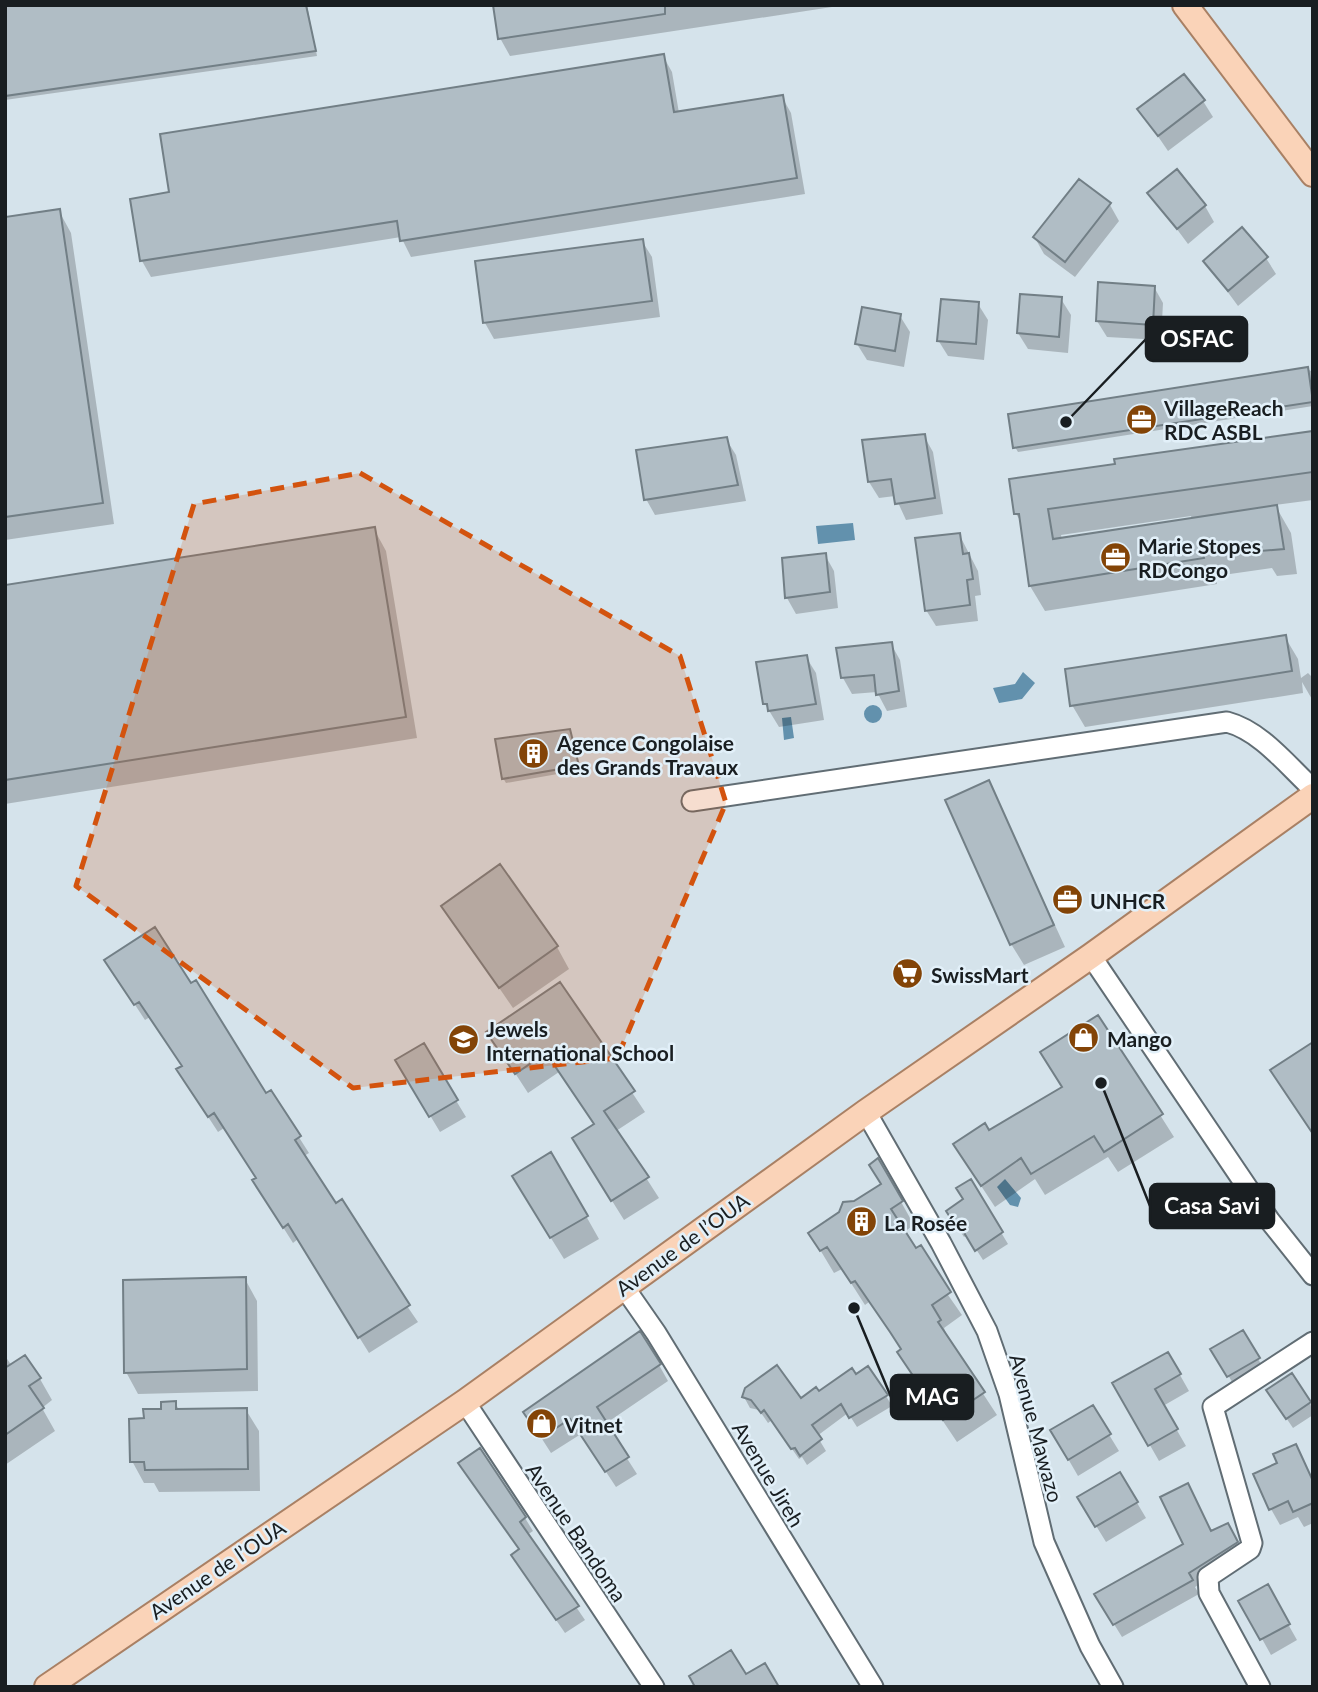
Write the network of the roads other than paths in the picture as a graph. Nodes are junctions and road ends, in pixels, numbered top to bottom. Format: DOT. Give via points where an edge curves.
graph roads {
  1 [pos="1185,5"];
  2 [pos="1313,174"];
  3 [pos="1313,789"];
  4 [pos="1313,796"];
  5 [pos="692,801"];
  6 [pos="1091,956"];
  7 [pos="866,1112"];
  8 [pos="1313,1275"];
  9 [pos="624,1287"];
  10 [pos="1313,1342"];
  11 [pos="465,1402"];
  12 [pos="47,1687"];
  13 [pos="654,1687"];
  14 [pos="873,1687"];
  15 [pos="1113,1687"];
  16 [pos="1260,1687"];
  1 -- 2 [label="main road"];
  3 -- 5 [label="street" via="1243,726 1227,722"];
  4 -- 6 [label="main road, Avenue de l’OUA"];
  6 -- 7 [label="main road, Avenue de l’OUA"];
  6 -- 8 [label="street" via="1270,1221"];
  7 -- 9 [label="main road, Avenue de l’OUA"];
  7 -- 15 [label="street, Avenue Mawazo" via="987,1331 1009,1394 1044,1542 1084,1635"];
  9 -- 11 [label="main road, Avenue de l’OUA"];
  9 -- 14 [label="street, Avenue Jireh"];
  10 -- 16 [label="street" via="1213,1407 1252,1544 1208,1577 1209,1593"];
  11 -- 12 [label="main road, Avenue de l’OUA"];
  11 -- 13 [label="street, Avenue Bandoma"];
}
